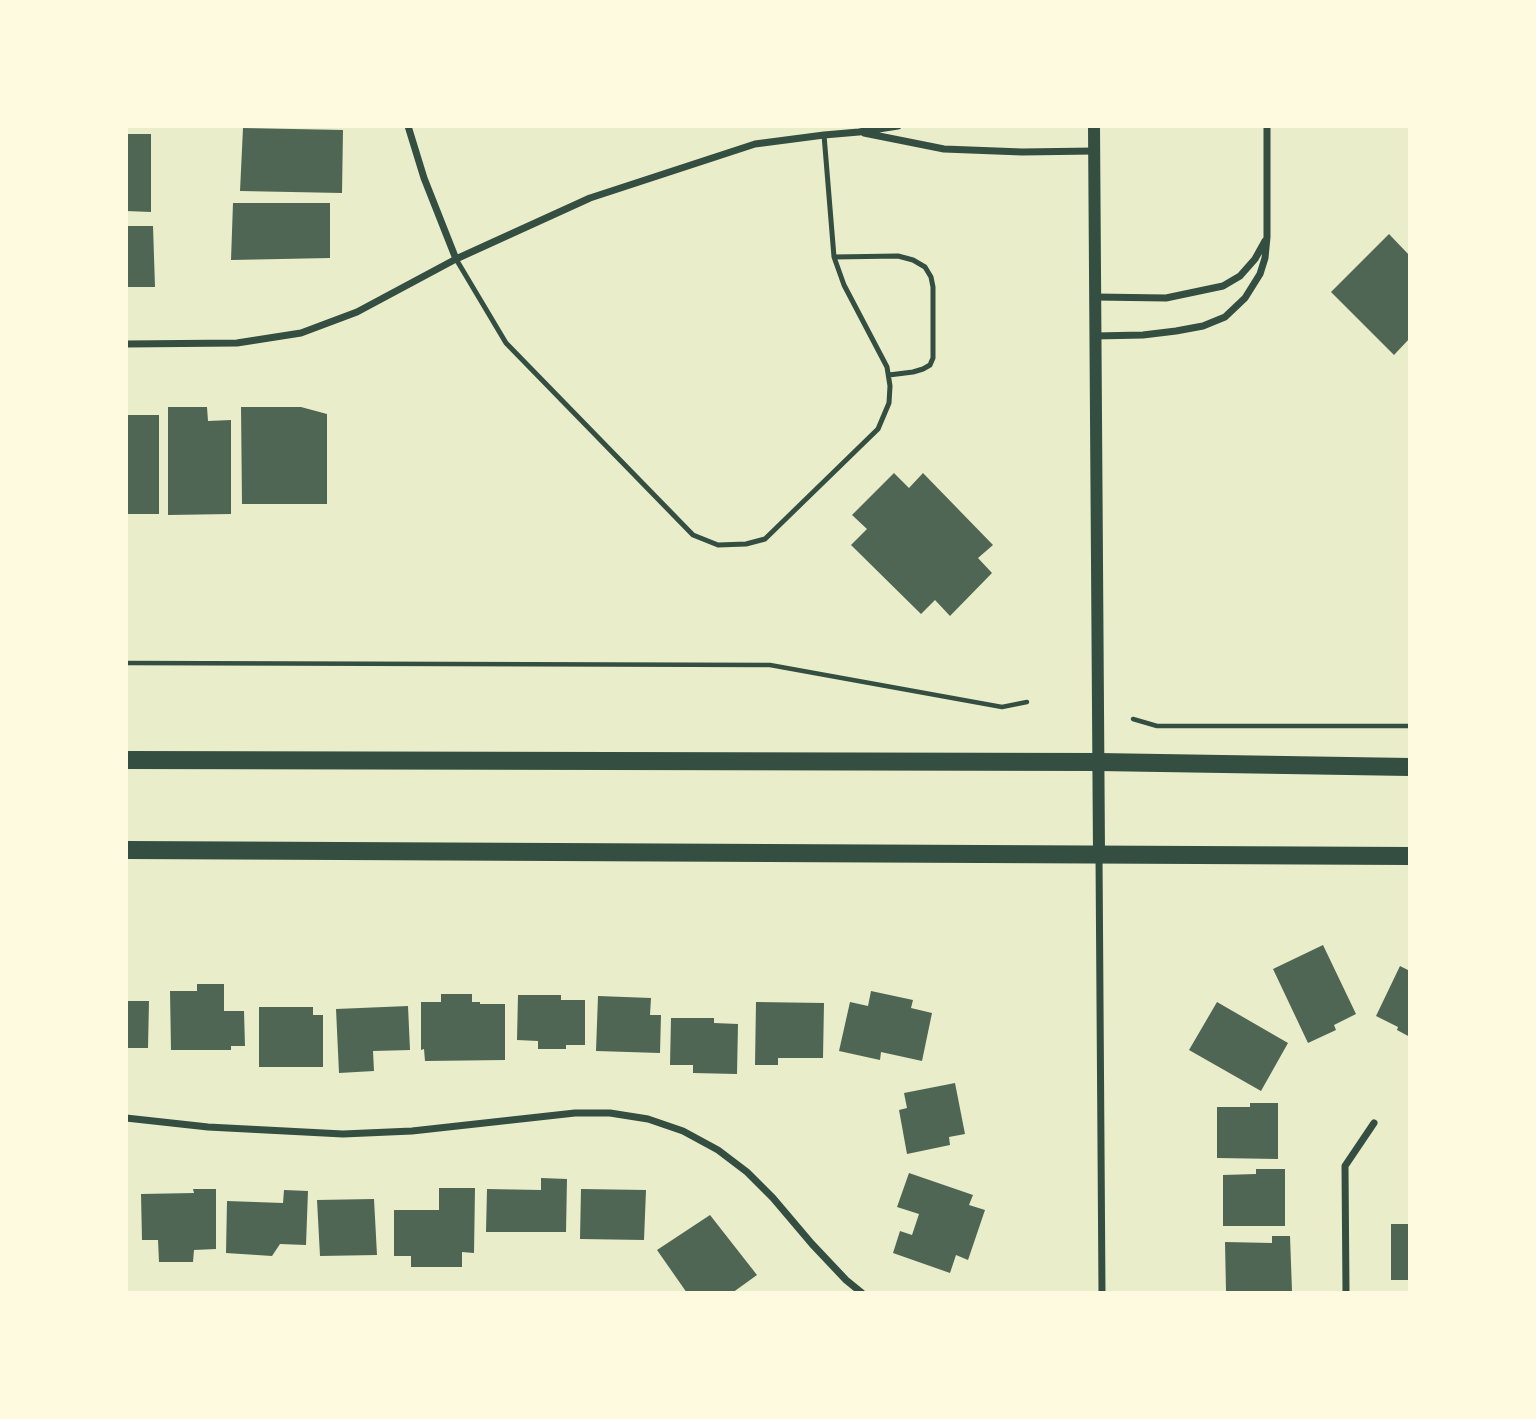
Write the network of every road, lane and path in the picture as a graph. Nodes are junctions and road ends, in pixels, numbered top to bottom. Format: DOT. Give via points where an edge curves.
graph roads {
  1 [pos="408,126"];
  2 [pos="898,126"];
  3 [pos="1094,126"];
  4 [pos="1267,126"];
  5 [pos="824,130"];
  6 [pos="859,132"];
  7 [pos="1094,151"];
  8 [pos="1266,237"];
  9 [pos="834,257"];
  10 [pos="456,259"];
  11 [pos="1095,297"];
  12 [pos="1095,336"];
  13 [pos="126,344"];
  14 [pos="889,375"];
  15 [pos="126,663"];
  16 [pos="1027,702"];
  17 [pos="1133,719"];
  18 [pos="1410,726"];
  19 [pos="126,760"];
  20 [pos="1098,762"];
  21 [pos="1410,767"];
  22 [pos="126,850"];
  23 [pos="1099,854"];
  24 [pos="1410,856"];
  25 [pos="126,1118"];
  26 [pos="1374,1123"];
  27 [pos="862,1293"];
  28 [pos="1102,1293"];
  29 [pos="1346,1293"];
  1 -- 10 [label="street"];
  2 -- 6 [label="street"];
  3 -- 7 [label="street"];
  4 -- 8 [label="street"];
  5 -- 6 [label="street"];
  5 -- 9 [label="lane"];
  5 -- 10 [label="street" via="755,145 590,198"];
  6 -- 7 [label="street" via="944,149"];
  7 -- 11 [label="street"];
  8 -- 11 [label="street" via="1255,259 1223,286 1166,298"];
  8 -- 12 [label="street" via="1260,274 1245,298 1225,317 1176,331"];
  9 -- 14 [label="lane"];
  9 -- 14 [label="lane" via="898,256 925,267 931,277 933,358 930,365 913,372"];
  10 -- 13 [label="street" via="357,312 301,333 237,343"];
  10 -- 14 [label="lane" via="506,343 693,536 718,545 765,539 878,429 889,403"];
  11 -- 12 [label="street"];
  12 -- 20 [label="street"];
  15 -- 16 [label="path" via="770,665 1002,707"];
  17 -- 18 [label="path" via="1157,726"];
  19 -- 20 [label="main road"];
  20 -- 21 [label="main road"];
  20 -- 23 [label="street"];
  22 -- 23 [label="main road"];
  23 -- 24 [label="main road"];
  23 -- 28 [label="street"];
  25 -- 27 [label="street" via="343,1134 575,1113 648,1119 683,1131 747,1172"];
  26 -- 29 [label="street" via="1345,1166"];
}
